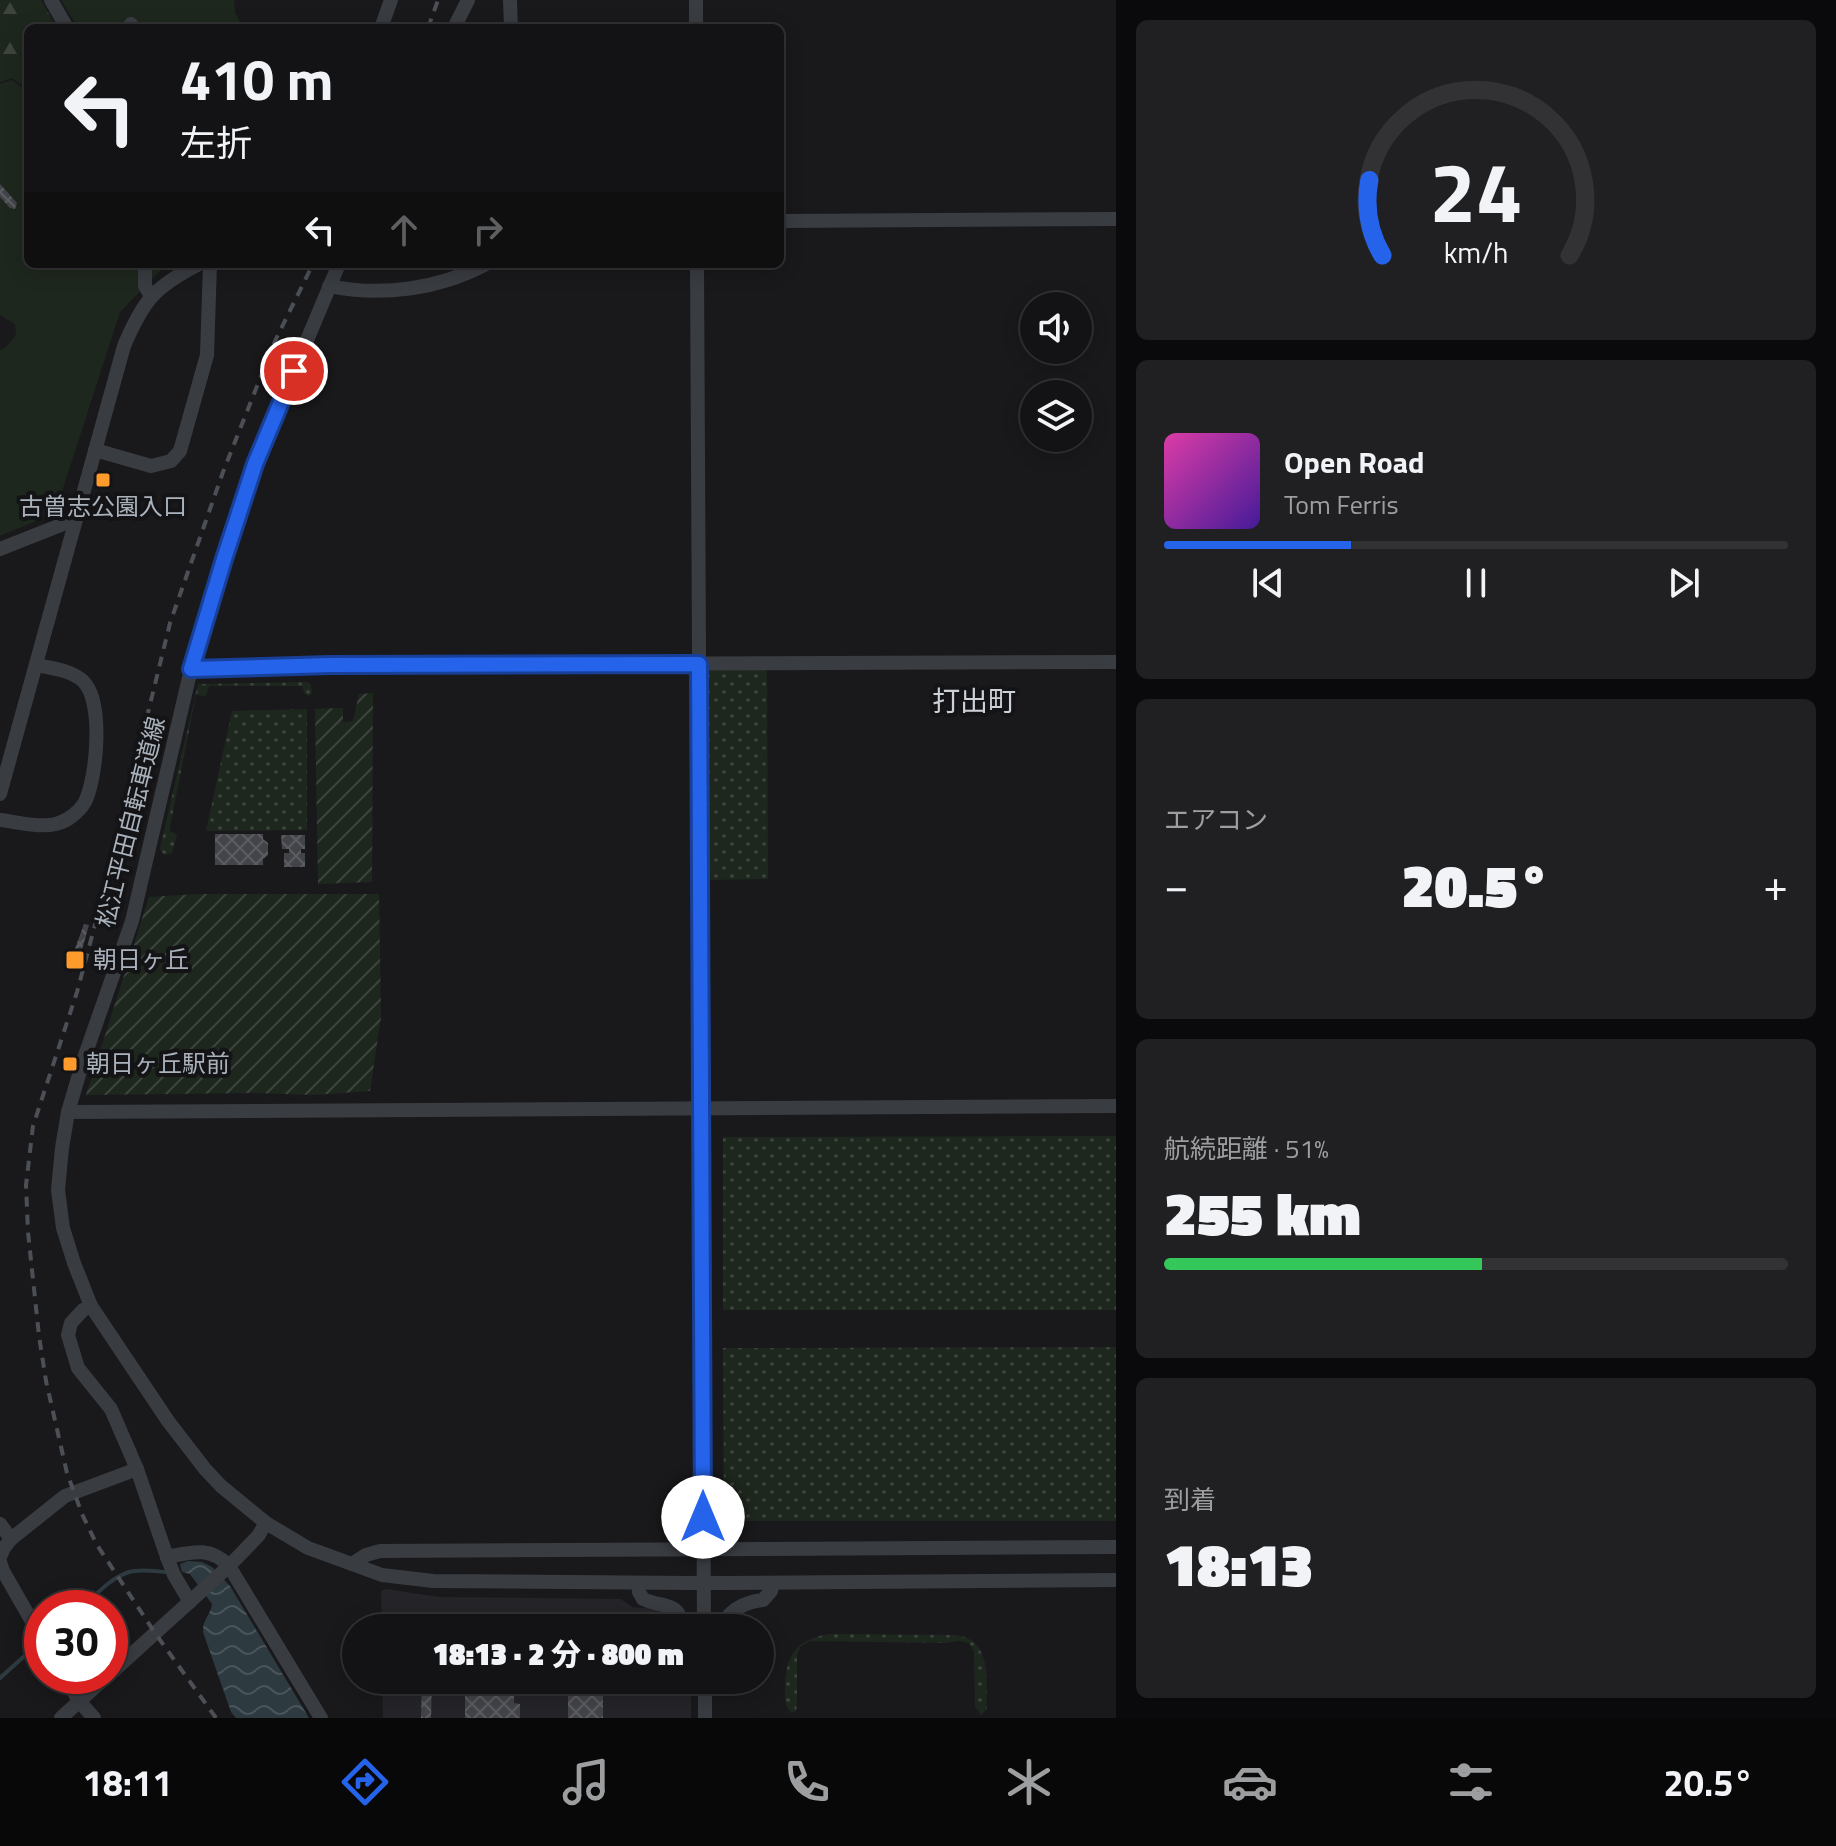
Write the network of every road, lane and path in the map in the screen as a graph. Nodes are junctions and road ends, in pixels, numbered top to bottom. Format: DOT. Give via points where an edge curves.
graph roads {
  1 [pos="51,0"];
  2 [pos="391,0"];
  3 [pos="468,0"];
  4 [pos="510,0"];
  5 [pos="696,0"];
  6 [pos="65,24"];
  7 [pos="382,24"];
  8 [pos="456,24"];
  9 [pos="511,24"];
  10 [pos="696,24"];
  11 [pos="1116,219"];
  12 [pos="784,221"];
  13 [pos="145,268"];
  14 [pos="191,268"];
  15 [pos="210,268"];
  16 [pos="337,268"];
  17 [pos="476,268"];
  18 [pos="697,268"];
  19 [pos="329,286"];
  20 [pos="151,296"];
  21 [pos="95,450"];
  22 [pos="76,519"];
  23 [pos="0,549"];
  24 [pos="1116,662"];
  25 [pos="699,664"];
  26 [pos="36,665"];
  27 [pos="191,669"];
  28 [pos="0,794"];
  29 [pos="0,820"];
  30 [pos="1116,1106"];
  31 [pos="700,1108"];
  32 [pos="68,1112"];
  33 [pos="91,1306"];
  34 [pos="137,1469"];
  35 [pos="266,1523"];
  36 [pos="0,1524"];
  37 [pos="11,1539"];
  38 [pos="1116,1547"];
  39 [pos="703,1549"];
  40 [pos="0,1560"];
  41 [pos="352,1564"];
  42 [pos="170,1566"];
  43 [pos="225,1570"];
  44 [pos="1116,1580"];
  45 [pos="638,1583"];
  46 [pos="773,1583"];
  47 [pos="195,1597"];
  48 [pos="24,1608"];
  49 [pos="680,1614"];
  50 [pos="704,1614"];
  51 [pos="730,1614"];
  52 [pos="128,1658"];
  53 [pos="75,1694"];
  54 [pos="87,1694"];
  55 [pos="705,1694"];
  56 [pos="79,1701"];
  57 [pos="61,1718"];
  58 [pos="94,1718"];
  59 [pos="321,1718"];
  60 [pos="705,1718"];
  1 -- 6 [label="street"];
  2 -- 7 [label="street"];
  3 -- 8 [label="street"];
  4 -- 9 [label="street"];
  5 -- 10 [label="street"];
  11 -- 12 [label="street"];
  13 -- 20 [label="street"];
  14 -- 20 [label="street"];
  15 -- 21 [label="street" via="207,355 180,451 171,461 151,466"];
  16 -- 19 [label="street, 松江平田自転車道線"];
  17 -- 19 [label="street" via="445,281 394,291"];
  18 -- 25 [label="street"];
  19 -- 27 [label="street, 松江平田自転車道線" via="255,464"];
  20 -- 21 [label="street" via="124,346"];
  21 -- 22 [label="street"];
  22 -- 23 [label="street"];
  22 -- 26 [label="street"];
  24 -- 25 [label="street"];
  25 -- 27 [label="street"];
  25 -- 31 [label="street"];
  26 -- 28 [label="street"];
  26 -- 29 [label="street" via="65,671 91,692 96,758 86,801 66,820 55,825"];
  27 -- 32 [label="street, 松江平田自転車道線" via="132,921"];
  30 -- 31 [label="street"];
  31 -- 32 [label="street"];
  31 -- 39 [label="street"];
  32 -- 33 [label="street, 松江平田自転車道線" via="58,1190 63,1228"];
  33 -- 34 [label="street" via="71,1323 68,1335 78,1368 111,1409"];
  33 -- 35 [label="street, 松江平田自転車道線" via="197,1459"];
  34 -- 37 [label="street" via="65,1496"];
  34 -- 42 [label="street"];
  35 -- 41 [label="street, 松江平田自転車道線" via="308,1548"];
  35 -- 43 [label="street"];
  36 -- 37 [label="street"];
  37 -- 40 [label="street"];
  38 -- 39 [label="street"];
  39 -- 41 [label="street" via="380,1551"];
  39 -- 50 [label="street"];
  40 -- 48 [label="street"];
  41 -- 45 [label="street, 松江平田自転車道線" via="382,1575 433,1581"];
  42 -- 43 [label="street" via="200,1552 220,1556"];
  42 -- 47 [label="street"];
  43 -- 47 [label="street"];
  43 -- 59 [label="street"];
  44 -- 46 [label="street, 松江平田自転車道線"];
  45 -- 46 [label="street, 松江平田自転車道線, bridge"];
  45 -- 49 [label="street" via="643,1599"];
  46 -- 51 [label="street" via="763,1600"];
  47 -- 52 [label="street"];
  53 -- 56 [label="street"];
  54 -- 56 [label="street"];
  55 -- 60 [label="street"];
  56 -- 57 [label="street"];
  56 -- 58 [label="street"];
}
